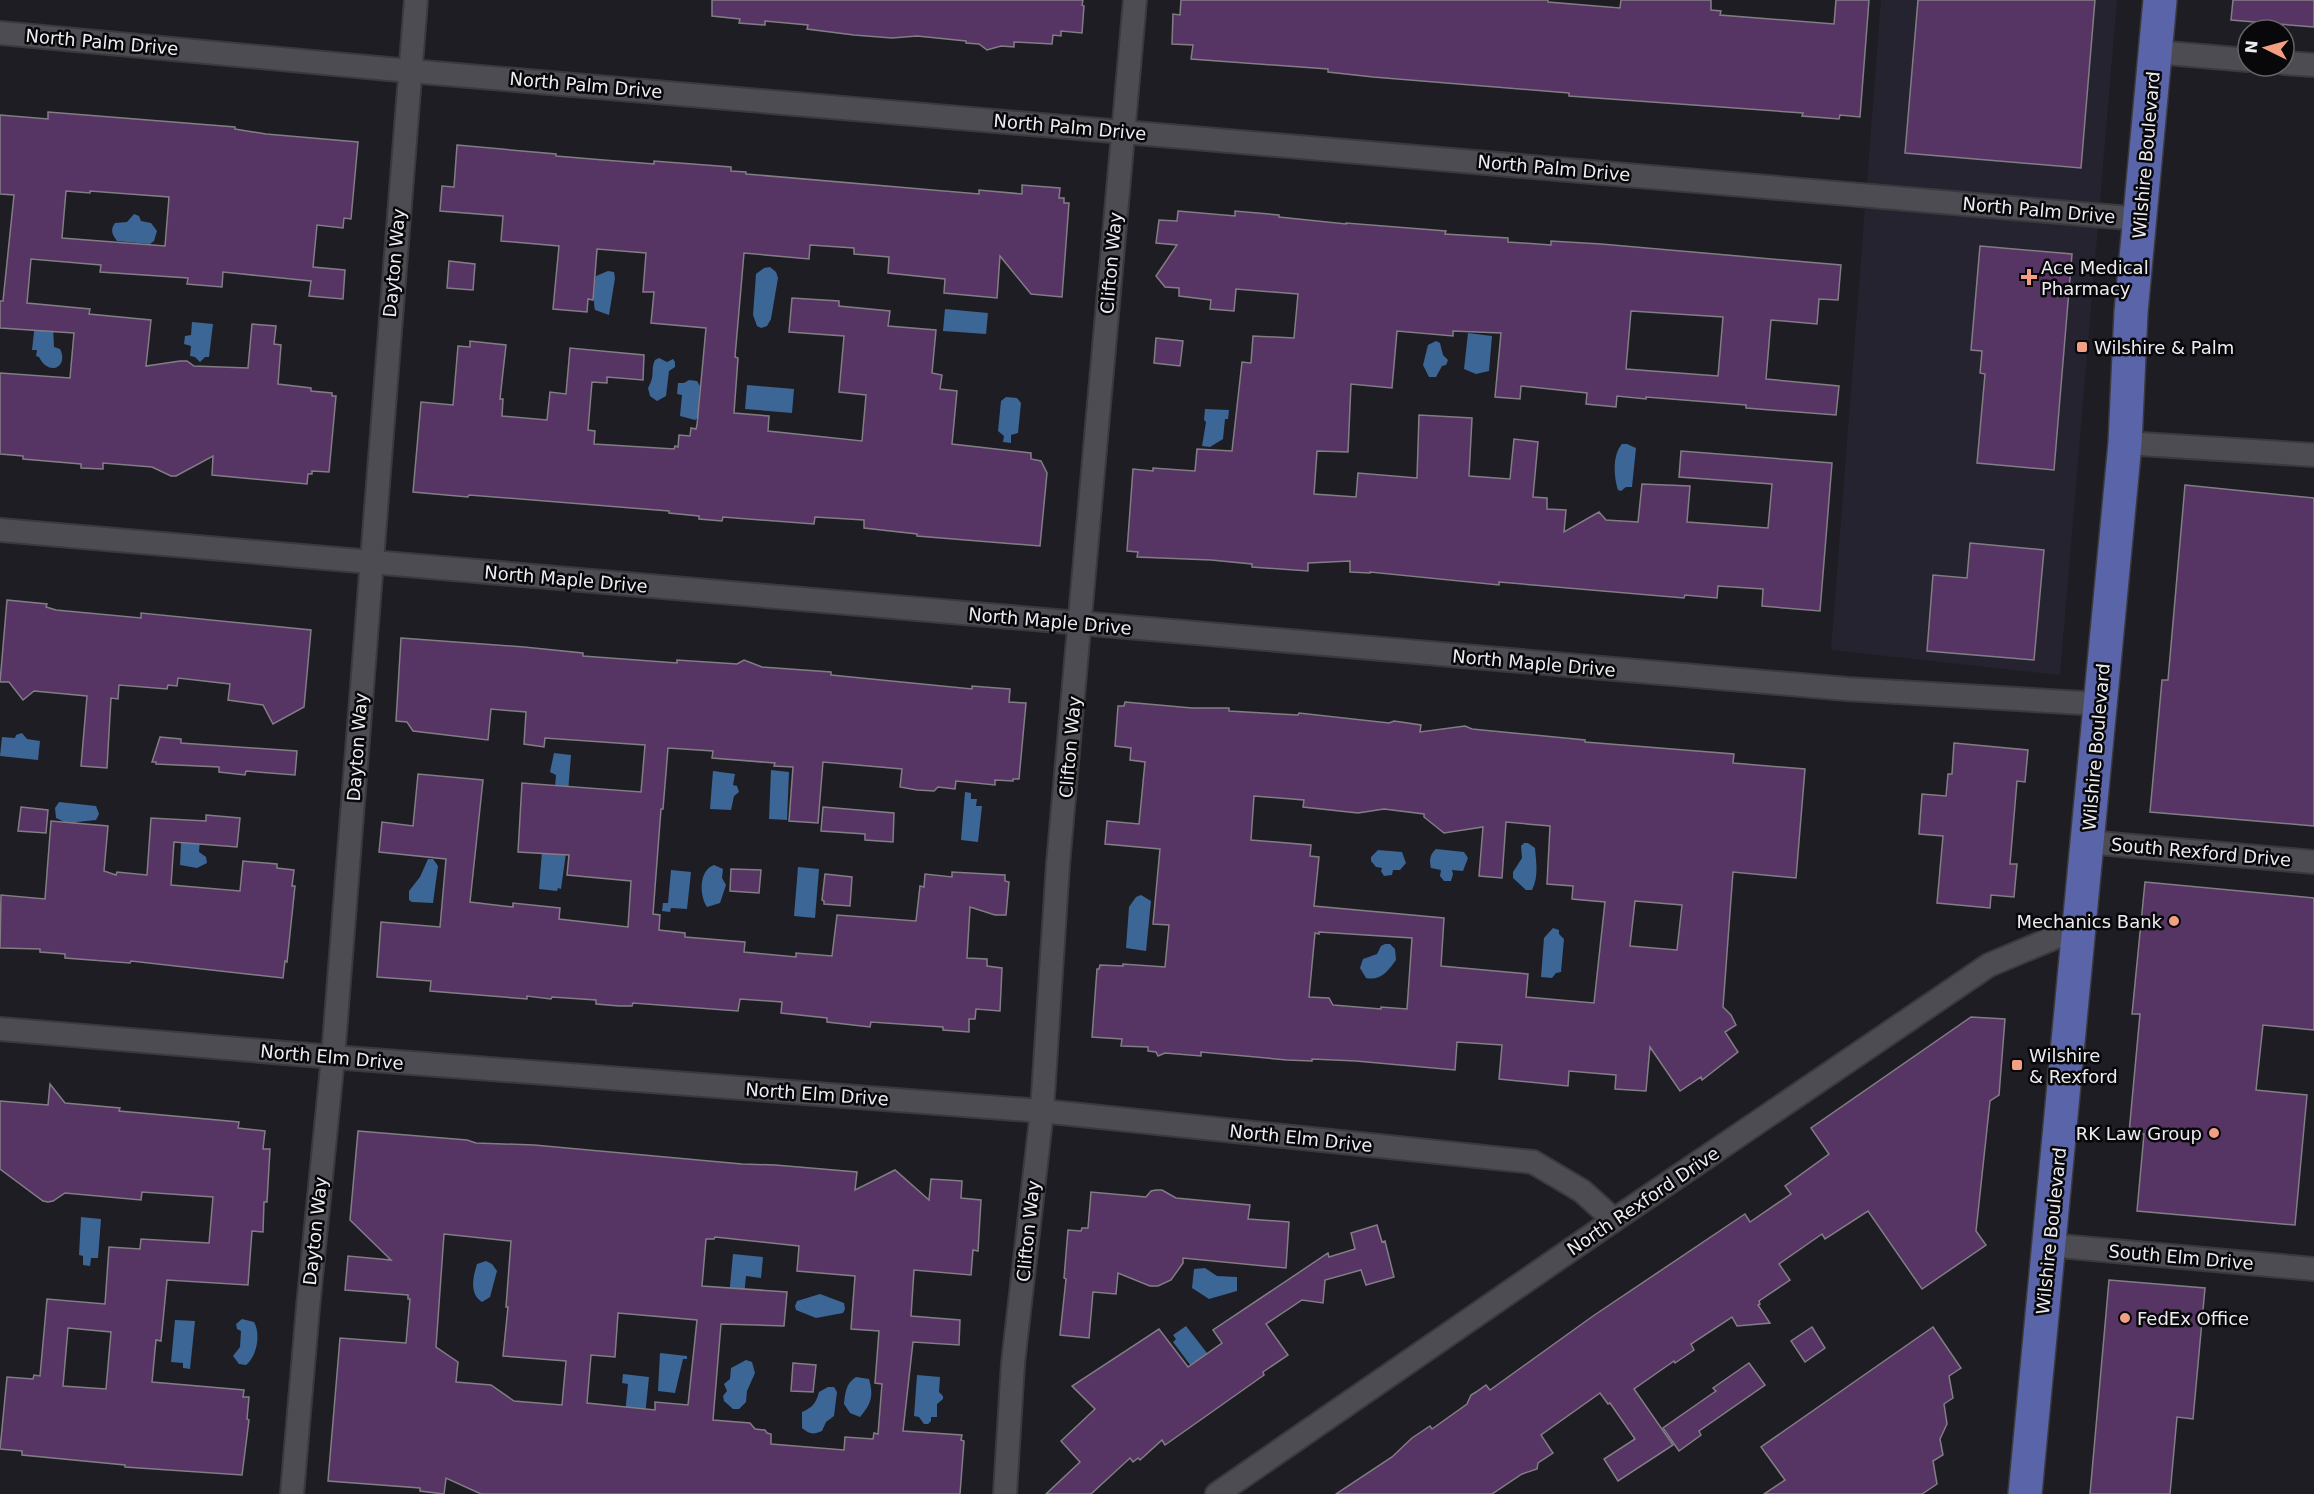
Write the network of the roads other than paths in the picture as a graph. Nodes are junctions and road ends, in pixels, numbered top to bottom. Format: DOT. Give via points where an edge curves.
graph roads {
  1 [pos="416,0"];
  2 [pos="1135,0"];
  3 [pos="2160,0"];
  4 [pos="0,33"];
  5 [pos="2155,52"];
  6 [pos="2236,59"];
  7 [pos="2296,64"];
  8 [pos="2314,65"];
  9 [pos="410,71"];
  10 [pos="1123,131"];
  11 [pos="2140,219"];
  12 [pos="2125,443"];
  13 [pos="2314,455"];
  14 [pos="0,530"];
  15 [pos="372,562"];
  16 [pos="1081,624"];
  17 [pos="2100,704"];
  18 [pos="2088,842"];
  19 [pos="2314,862"];
  20 [pos="2080,927"];
  21 [pos="0,1029"];
  22 [pos="333,1057"];
  23 [pos="1042,1111"];
  24 [pos="1614,1220"];
  25 [pos="2048,1245"];
  26 [pos="2314,1269"];
  27 [pos="292,1494"];
  28 [pos="1005,1494"];
  29 [pos="1218,1494"];
  30 [pos="2025,1494"];
  1 -- 9 [label="street, Dayton Way"];
  2 -- 10 [label="street, Clifton Way"];
  3 -- 5 [label="main road, Wilshire Boulevard"];
  4 -- 9 [label="street, North Palm Drive"];
  5 -- 6 [label="street"];
  5 -- 11 [label="main road, Wilshire Boulevard"];
  7 -- 8 [label="street"];
  9 -- 10 [label="street, North Palm Drive"];
  9 -- 15 [label="street, Dayton Way"];
  10 -- 11 [label="street, North Palm Drive"];
  10 -- 16 [label="street, Clifton Way"];
  11 -- 12 [label="main road, Wilshire Boulevard"];
  12 -- 13 [label="street"];
  12 -- 17 [label="main road, Wilshire Boulevard"];
  14 -- 15 [label="street, North Maple Drive"];
  15 -- 16 [label="street, North Maple Drive"];
  15 -- 22 [label="street, Dayton Way"];
  16 -- 17 [label="street, North Maple Drive" via="1847,689"];
  16 -- 23 [label="street, Clifton Way" via="1058,864"];
  17 -- 18 [label="main road, Wilshire Boulevard"];
  18 -- 19 [label="street, South Rexford Drive"];
  18 -- 20 [label="main road, Wilshire Boulevard"];
  20 -- 24 [label="street, North Rexford Drive" via="1989,965"];
  20 -- 25 [label="main road, Wilshire Boulevard"];
  21 -- 22 [label="street, North Elm Drive"];
  22 -- 23 [label="street, North Elm Drive"];
  22 -- 27 [label="street, Dayton Way"];
  23 -- 24 [label="street, North Elm Drive" via="1533,1162 1582,1191"];
  23 -- 28 [label="street, Clifton Way" via="1013,1363"];
  24 -- 29 [label="street, North Rexford Drive"];
  25 -- 26 [label="street, South Elm Drive"];
  25 -- 30 [label="main road, Wilshire Boulevard"];
}
